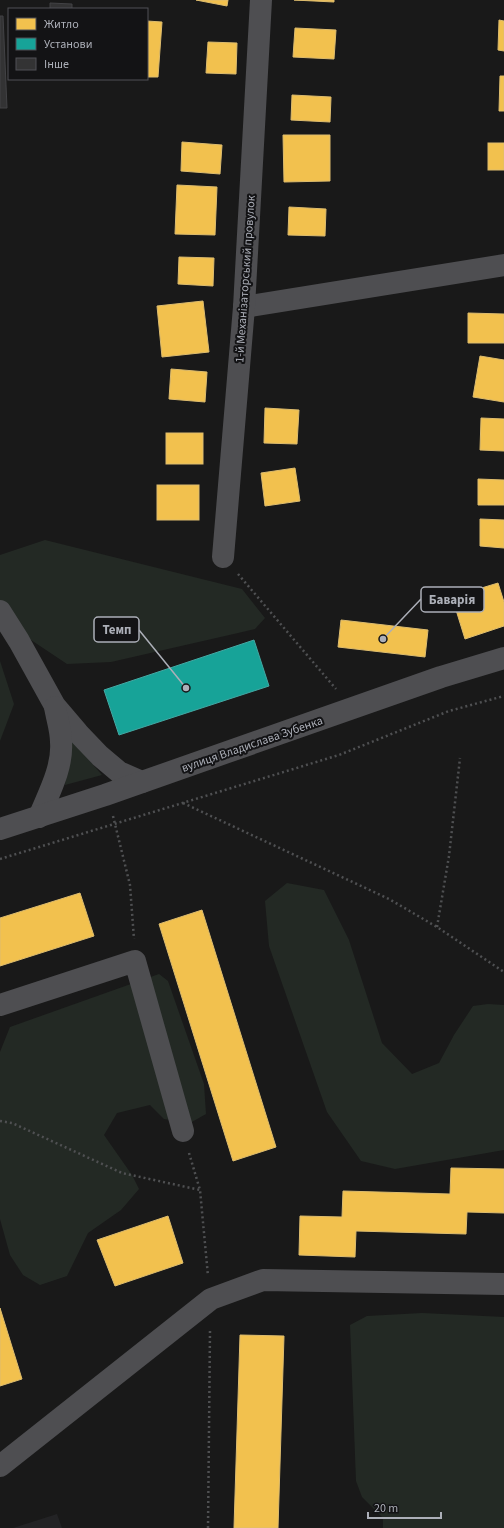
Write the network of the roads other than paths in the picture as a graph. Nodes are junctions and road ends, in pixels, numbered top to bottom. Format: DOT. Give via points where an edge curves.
graph roads {
  1 [pos="261,0"];
  2 [pos="504,265"];
  3 [pos="244,307"];
  4 [pos="223,557"];
  5 [pos="0,611"];
  6 [pos="504,658"];
  7 [pos="55,706"];
  8 [pos="142,782"];
  9 [pos="39,816"];
  10 [pos="0,829"];
  11 [pos="0,1005"];
  12 [pos="183,1131"];
  13 [pos="504,1284"];
  14 [pos="0,1466"];
  1 -- 3 [label="street, 1-й Механізаторський провулок"];
  2 -- 3 [label="street"];
  3 -- 4 [label="street, 1-й Механізаторський провулок"];
  5 -- 7 [label="street"];
  6 -- 8 [label="street, вулиця Владислава Зубенка"];
  7 -- 8 [label="street" via="100,756 119,772"];
  7 -- 9 [label="street" via="61,742 59,762"];
  8 -- 9 [label="street, вулиця Владислава Зубенка"];
  9 -- 10 [label="street, вулиця Владислава Зубенка"];
  11 -- 12 [label="street" via="135,961"];
  13 -- 14 [label="street" via="263,1280 211,1300"];
}
